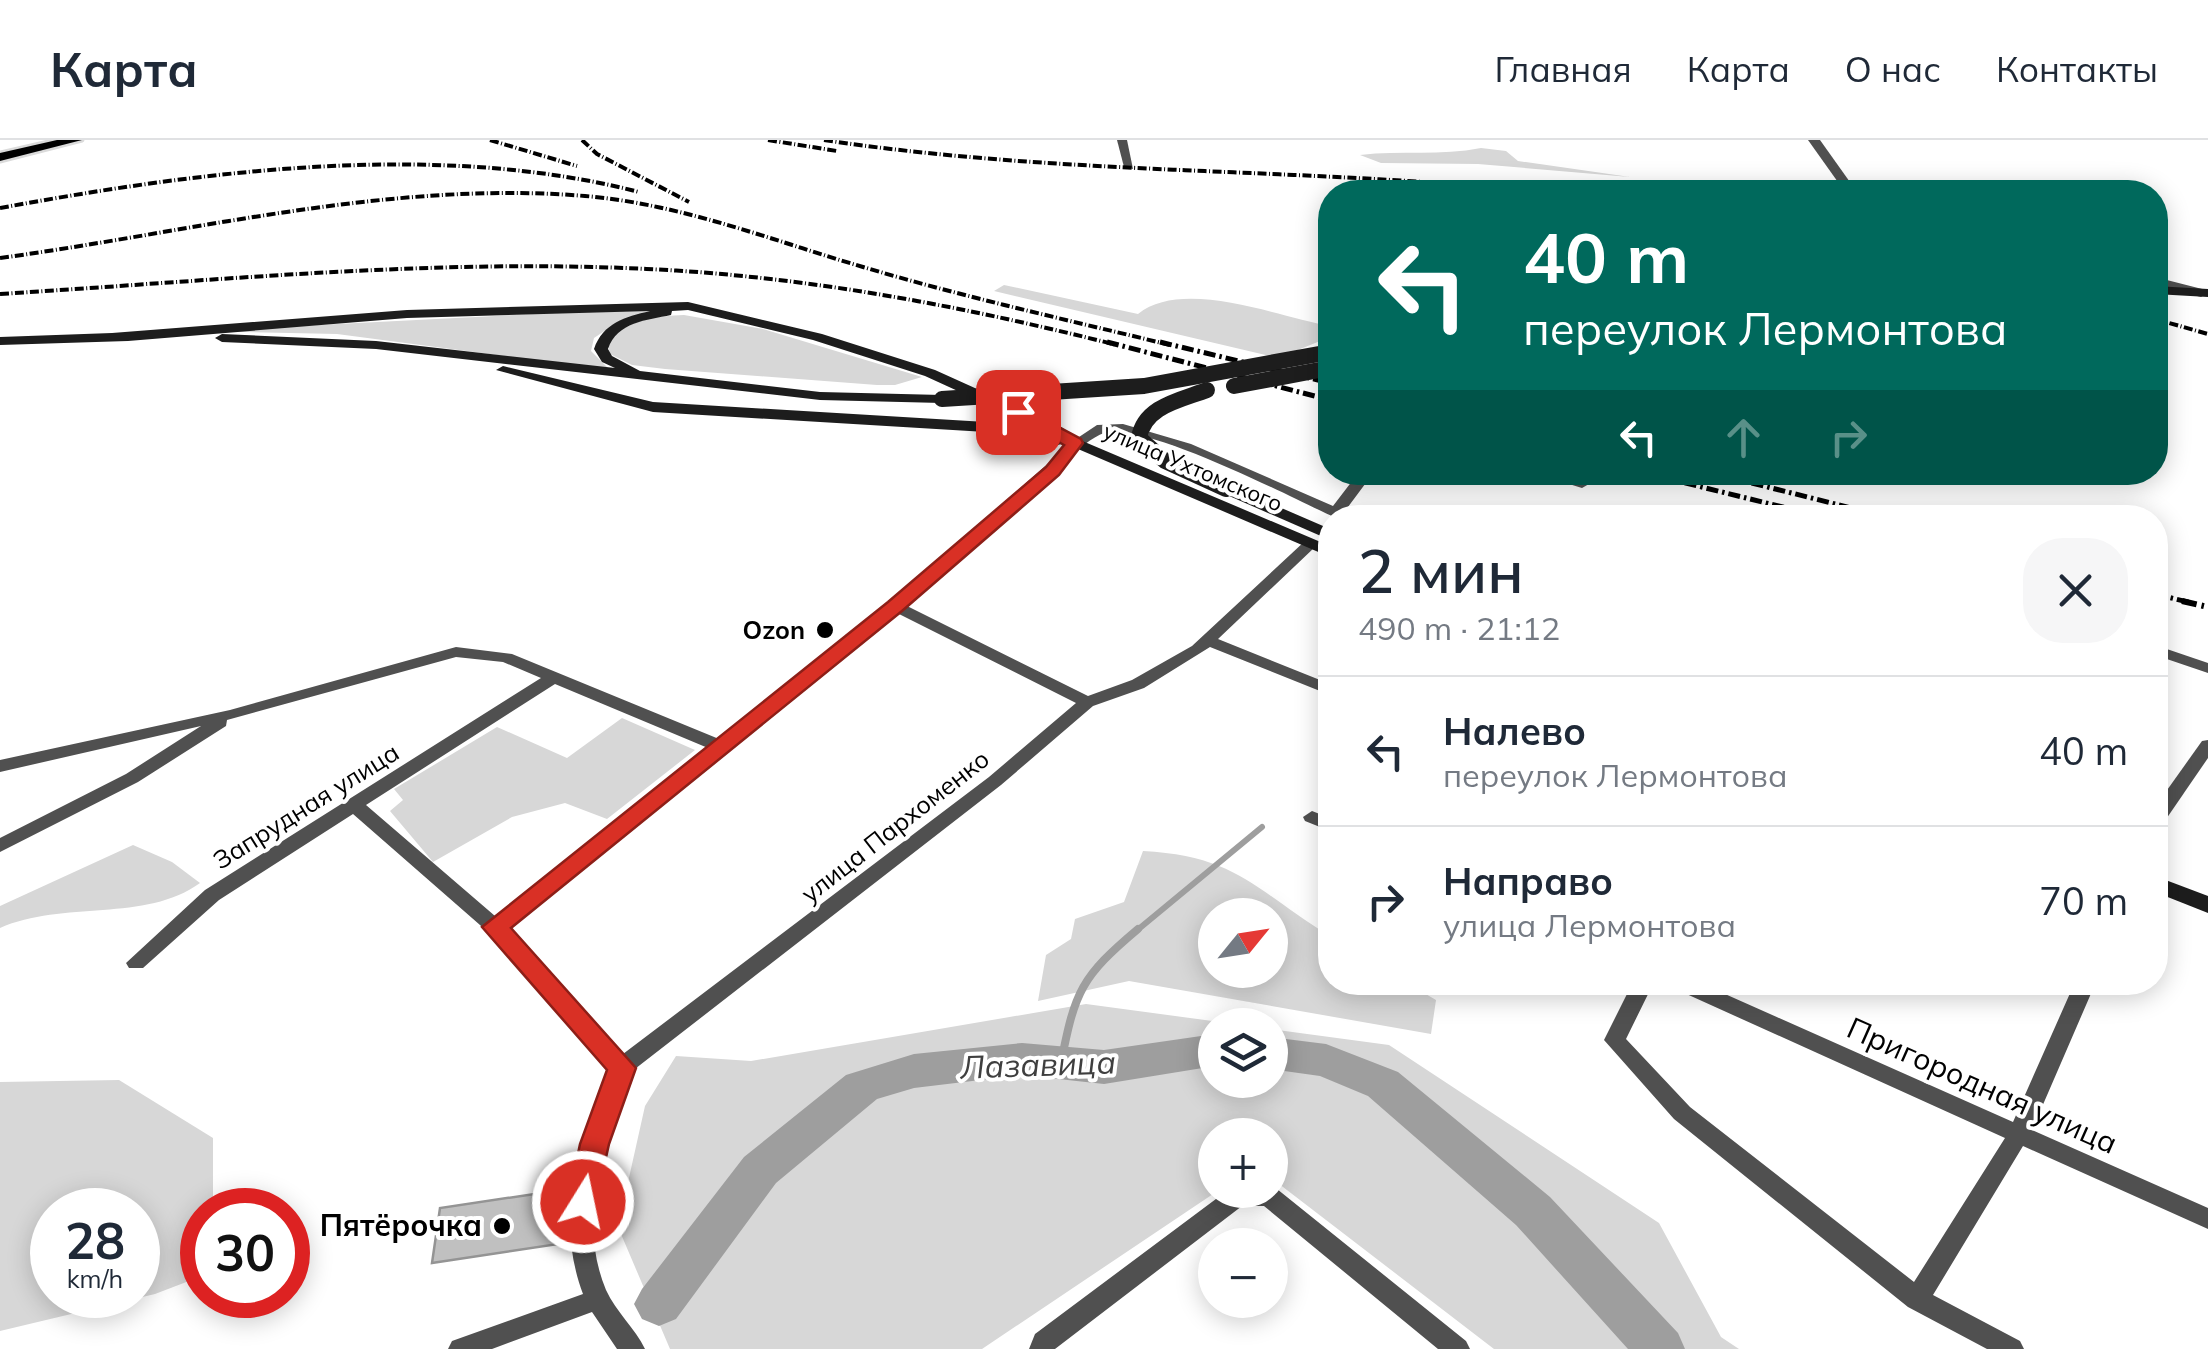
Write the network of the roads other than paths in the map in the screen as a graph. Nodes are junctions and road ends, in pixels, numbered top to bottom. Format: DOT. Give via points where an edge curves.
graph roads {
  1 [pos="75,140"];
  2 [pos="1122,140"];
  3 [pos="1814,140"];
  4 [pos="0,157"];
  5 [pos="1128,168"];
  6 [pos="1842,180"];
  7 [pos="2168,284"];
  8 [pos="2168,292"];
  9 [pos="2205,293"];
  10 [pos="730,316"];
  11 [pos="114,337"];
  12 [pos="0,341"];
  13 [pos="335,343"];
  14 [pos="1318,354"];
  15 [pos="501,370"];
  16 [pos="1318,370"];
  17 [pos="673,382"];
  18 [pos="1207,390"];
  19 [pos="942,406"];
  20 [pos="1074,443"];
  21 [pos="1318,505"];
  22 [pos="1318,530"];
  23 [pos="1310,544"];
  24 [pos="1318,547"];
  25 [pos="895,606"];
  26 [pos="1208,640"];
  27 [pos="2168,654"];
  28 [pos="2208,668"];
  29 [pos="551,679"];
  30 [pos="1318,685"];
  31 [pos="1087,702"];
  32 [pos="233,714"];
  33 [pos="2208,745"];
  34 [pos="720,746"];
  35 [pos="0,766"];
  36 [pos="2168,802"];
  37 [pos="354,805"];
  38 [pos="0,846"];
  39 [pos="2168,888"];
  40 [pos="2208,904"];
  41 [pos="495,927"];
  42 [pos="136,963"];
  43 [pos="1638,995"];
  44 [pos="1707,995"];
  45 [pos="2080,995"];
  46 [pos="622,1068"];
  47 [pos="2018,1136"];
  48 [pos="2208,1219"];
  49 [pos="598,1298"];
  50 [pos="1916,1299"];
  51 [pos="461,1349"];
  52 [pos="632,1349"];
  53 [pos="1042,1349"];
  54 [pos="1457,1349"];
  55 [pos="2011,1349"];
  1 -- 4 [label="main road"];
  2 -- 5 [label="street"];
  3 -- 6 [label="street"];
  7 -- 9 [label="street"];
  8 -- 9 [label="main road"];
  10 -- 11 [label="main road" via="660,304 600,305"];
  10 -- 17 [label="main road" via="665,312 619,326 602,340 607,359"];
  10 -- 20 [label="main road, улица Ухтомского" via="930,373"];
  11 -- 12 [label="main road"];
  11 -- 13 [label="main road"];
  13 -- 15 [label="main road"];
  13 -- 17 [label="main road"];
  14 -- 19 [label="main road, bridge" via="1144,386"];
  15 -- 19 [label="main road" via="816,409"];
  15 -- 20 [label="main road" via="653,407 986,427"];
  16 -- 18 [label="main road, bridge"];
  17 -- 19 [label="main road"];
  18 -- 19 [label="main road, bridge" via="1098,404"];
  18 -- 22 [label="main road, bridge" via="1150,415 1139,438 1165,462"];
  20 -- 21 [label="street" via="1106,427 1146,432"];
  20 -- 23 [label="main road, улица Ухтомского"];
  20 -- 25 [label="street" via="1052,471"];
  23 -- 24 [label="main road, улица Ухтомского"];
  23 -- 26 [label="street, улица Пархоменко"];
  25 -- 31 [label="street"];
  25 -- 34 [label="street"];
  26 -- 30 [label="street"];
  26 -- 31 [label="street, улица Пархоменко" via="1138,684"];
  27 -- 28 [label="street"];
  29 -- 32 [label="street" via="506,657 456,652"];
  29 -- 34 [label="street"];
  29 -- 37 [label="street, Запрудная улица"];
  31 -- 46 [label="street, улица Пархоменко" via="995,781"];
  32 -- 35 [label="street"];
  32 -- 38 [label="street" via="132,778"];
  33 -- 36 [label="street"];
  34 -- 41 [label="street"];
  37 -- 41 [label="street"];
  37 -- 42 [label="street, Запрудная улица" via="212,895"];
  39 -- 40 [label="main road"];
  41 -- 46 [label="street"];
  43 -- 50 [label="street" via="1615,1040 1682,1112"];
  44 -- 47 [label="street, Пригородная улица"];
  45 -- 47 [label="street"];
  46 -- 49 [label="street" via="586,1172 580,1232"];
  47 -- 48 [label="street, Пригородная улица"];
  47 -- 50 [label="street"];
  49 -- 51 [label="street"];
  49 -- 52 [label="street"];
  50 -- 55 [label="street"];
  53 -- 54 [label="street" via="1237,1196 1269,1196"];
}
